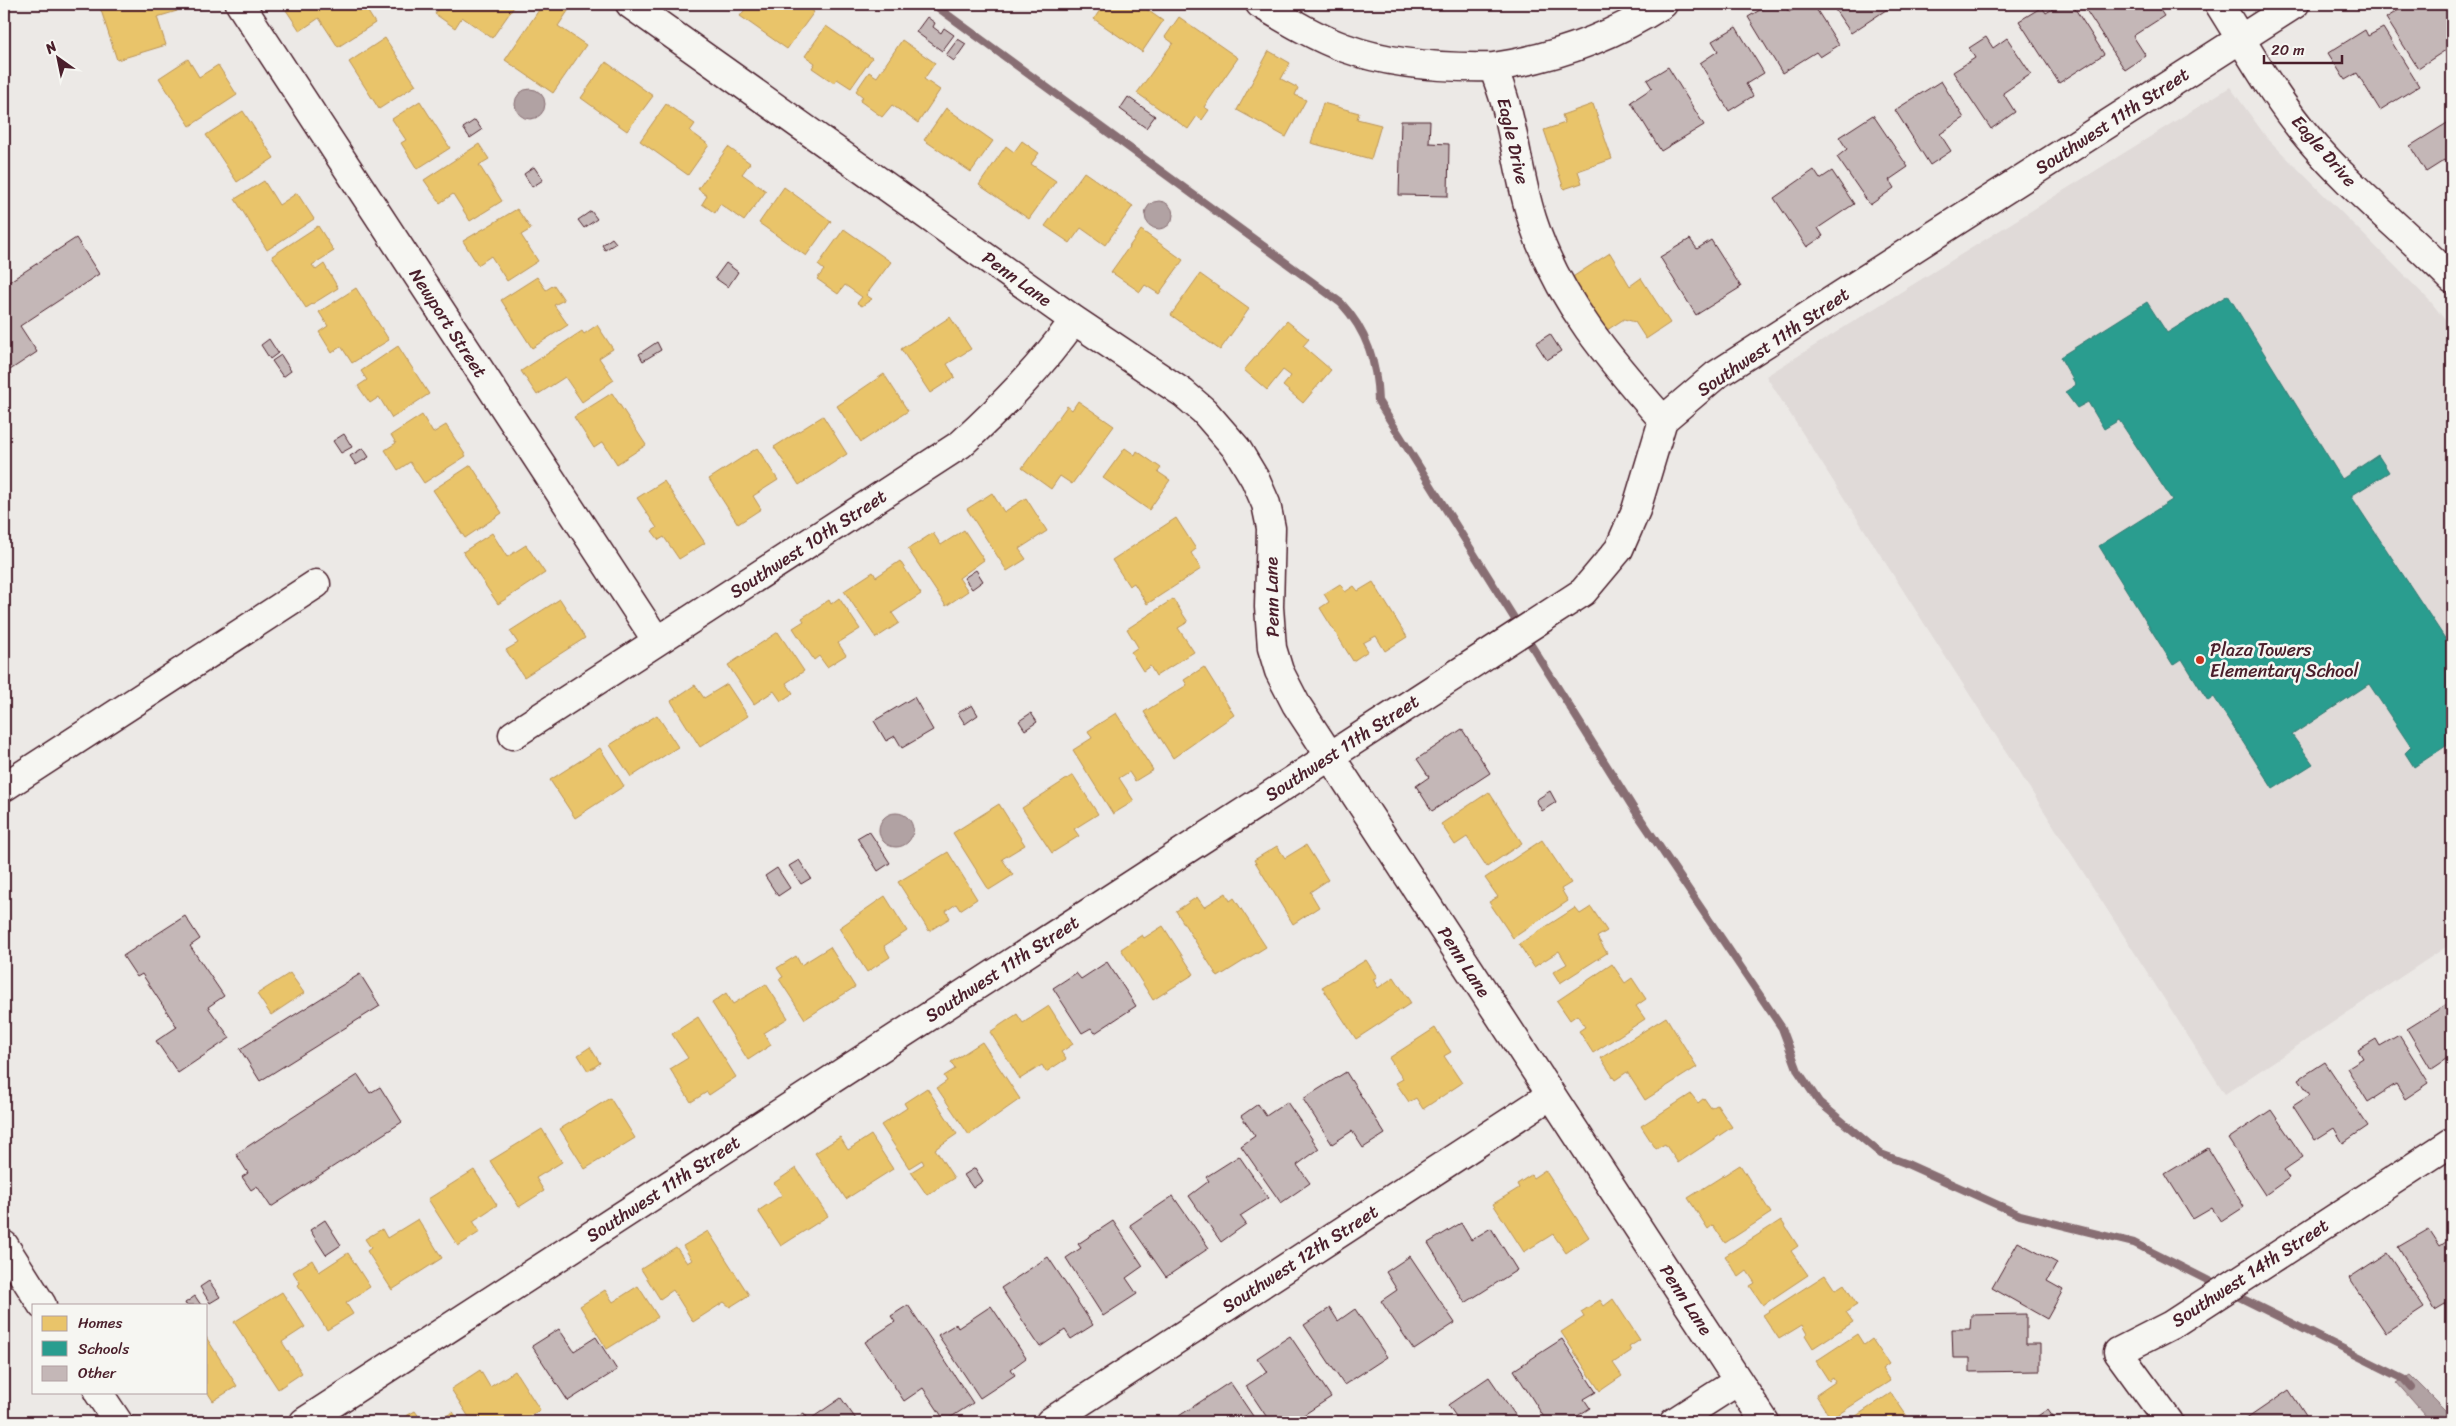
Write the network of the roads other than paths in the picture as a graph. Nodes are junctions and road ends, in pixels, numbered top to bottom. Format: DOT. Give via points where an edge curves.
graph roads {
  1 [pos="240,4"];
  2 [pos="630,4"];
  3 [pos="1260,4"];
  4 [pos="1663,4"];
  5 [pos="2219,4"];
  6 [pos="2295,4"];
  7 [pos="2241,38"];
  8 [pos="1493,67"];
  9 [pos="2452,279"];
  10 [pos="1074,320"];
  11 [pos="1663,420"];
  12 [pos="316,584"];
  13 [pos="657,642"];
  14 [pos="513,735"];
  15 [pos="1330,756"];
  16 [pos="4,788"];
  17 [pos="1551,1095"];
  18 [pos="2452,1142"];
  19 [pos="4,1245"];
  20 [pos="41,1304"];
  21 [pos="1738,1381"];
  22 [pos="99,1394"];
  23 [pos="118,1422"];
  24 [pos="304,1422"];
  25 [pos="1050,1422"];
  26 [pos="1674,1422"];
  27 [pos="1765,1422"];
  28 [pos="2169,1422"];
  1 -- 13 [label="street, Newport Street"];
  2 -- 10 [label="street, Penn Lane"];
  3 -- 8 [label="street" via="1346,48 1424,65"];
  4 -- 8 [label="street" via="1604,37 1568,51"];
  5 -- 7 [label="street, Eagle Drive"];
  6 -- 7 [label="street, Southwest 11th Street"];
  7 -- 9 [label="street, Eagle Drive" via="2266,80 2309,139 2390,222"];
  7 -- 11 [label="street, Southwest 11th Street" via="1716,375"];
  8 -- 11 [label="street, Eagle Drive" via="1507,110 1521,180 1549,266 1566,299"];
  10 -- 13 [label="street, Southwest 10th Street" via="1029,376 961,444"];
  10 -- 15 [label="street, Penn Lane" via="1184,393 1237,448 1255,478 1266,504 1271,528 1269,607 1272,648 1279,671 1296,704"];
  11 -- 15 [label="street, Southwest 11th Street" via="1636,510 1619,549 1583,592"];
  12 -- 16 [label="street"];
  13 -- 14 [label="street, Southwest 10th Street"];
  15 -- 17 [label="street, Penn Lane"];
  15 -- 24 [label="street, Southwest 11th Street"];
  17 -- 21 [label="street, Penn Lane"];
  17 -- 25 [label="street, Southwest 12th Street"];
  18 -- 28 [label="street, Southwest 14th Street" via="2171,1325 2118,1352"];
  19 -- 20 [label="street"];
  21 -- 26 [label="street"];
  21 -- 27 [label="street, Penn Lane"];
  22 -- 23 [label="street"];
}
